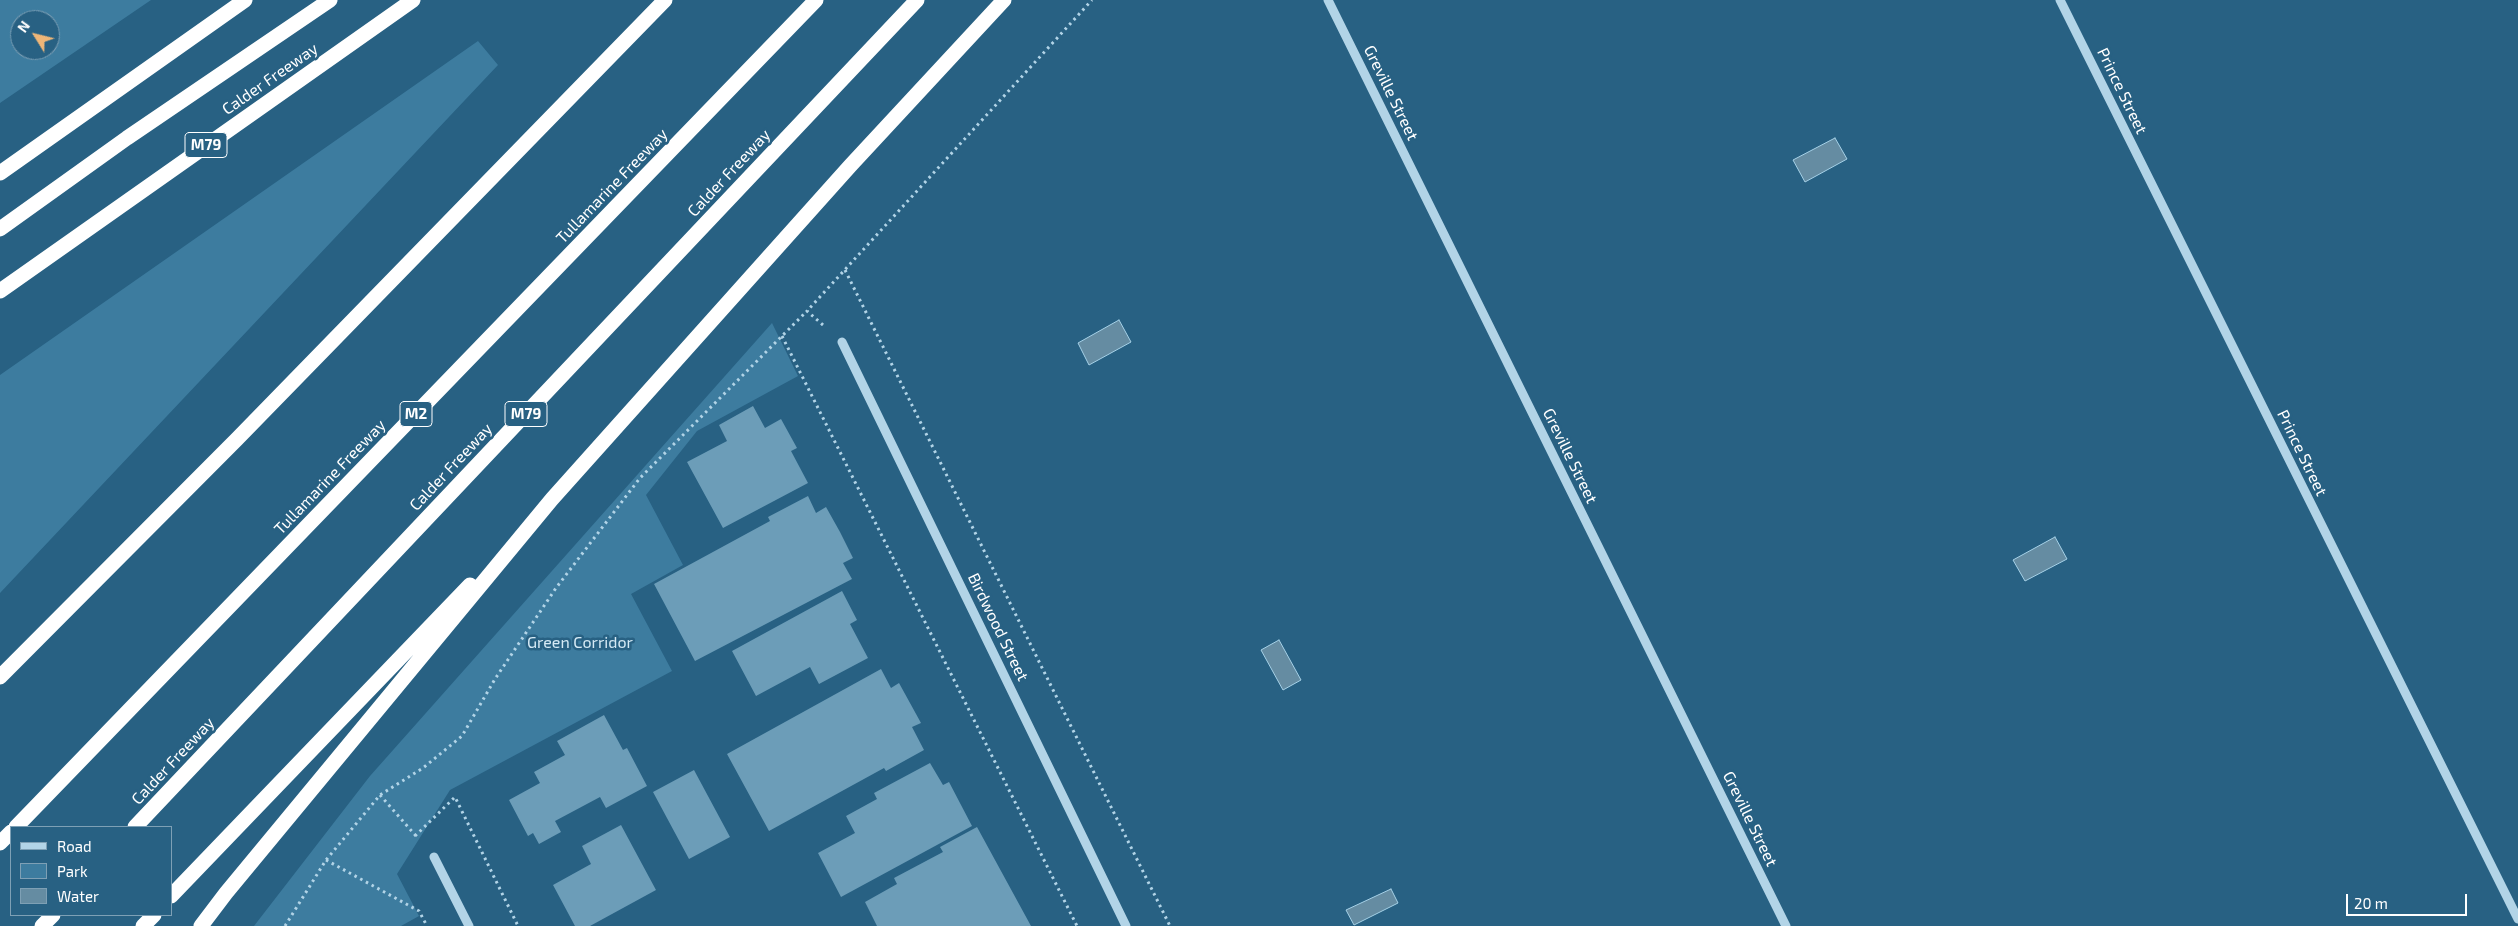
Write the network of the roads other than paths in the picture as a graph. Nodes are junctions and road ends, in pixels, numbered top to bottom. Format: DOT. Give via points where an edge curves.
graph roads {
  1 [pos="245,0"];
  2 [pos="330,0"];
  3 [pos="413,0"];
  4 [pos="665,0"];
  5 [pos="816,0"];
  6 [pos="917,0"];
  7 [pos="1004,0"];
  8 [pos="1328,0"];
  9 [pos="2060,0"];
  10 [pos="0,173"];
  11 [pos="0,229"];
  12 [pos="0,291"];
  13 [pos="842,342"];
  14 [pos="552,499"];
  15 [pos="0,677"];
  16 [pos="17,826"];
  17 [pos="136,826"];
  18 [pos="10,833"];
  19 [pos="0,844"];
  20 [pos="434,857"];
  21 [pos="172,895"];
  22 [pos="52,916"];
  23 [pos="153,916"];
  24 [pos="2518,919"];
  25 [pos="42,926"];
  26 [pos="143,926"];
  27 [pos="201,926"];
  28 [pos="469,926"];
  29 [pos="1126,926"];
  30 [pos="1786,926"];
  1 -- 10 [label="highway"];
  2 -- 11 [label="highway"];
  3 -- 12 [label="highway, Calder Freeway / M79"];
  4 -- 15 [label="highway"];
  5 -- 16 [label="highway, Tullamarine Freeway / M2"];
  6 -- 17 [label="highway, Calder Freeway / M79"];
  7 -- 14 [label="highway" via="850,166"];
  8 -- 30 [label="street, Greville Street"];
  9 -- 24 [label="street, Prince Street"];
  13 -- 29 [label="street, Birdwood Street"];
  14 -- 21 [label="highway"];
  14 -- 27 [label="highway"];
  18 -- 19 [label="highway"];
  20 -- 28 [label="street"];
  22 -- 25 [label="highway"];
  23 -- 26 [label="highway"];
}
